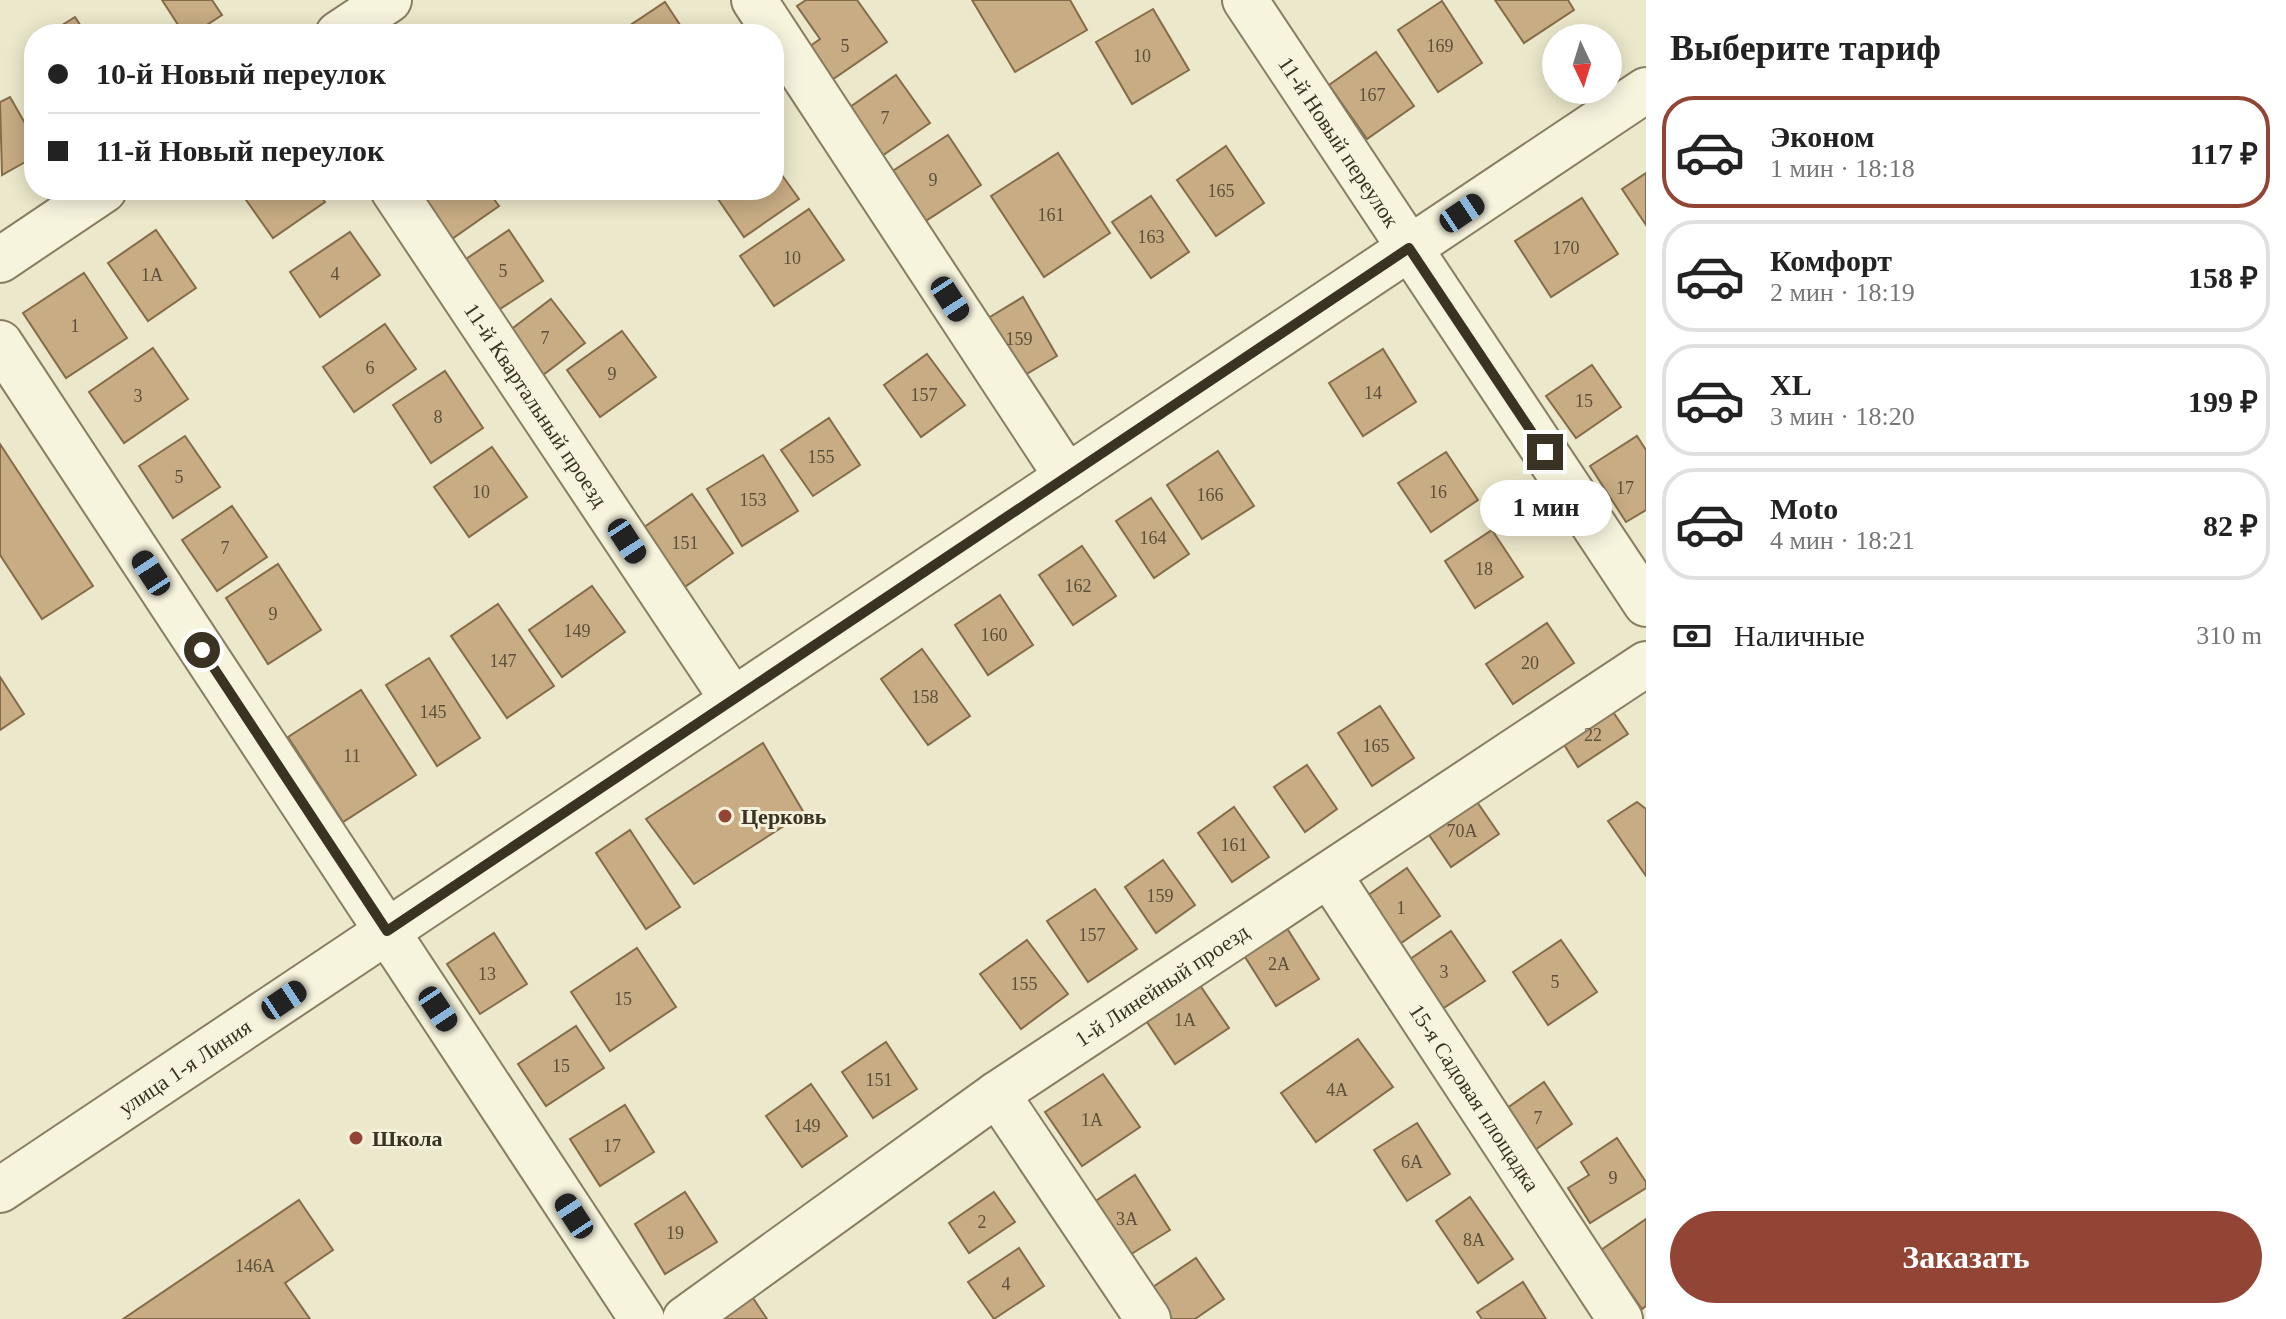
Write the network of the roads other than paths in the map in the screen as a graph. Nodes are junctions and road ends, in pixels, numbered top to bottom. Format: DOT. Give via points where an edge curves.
graph roads {
  1 [pos="389,0"];
  2 [pos="754,0"];
  3 [pos="1245,0"];
  4 [pos="353,24"];
  5 [pos="770,24"];
  6 [pos="784,46"];
  7 [pos="1646,90"];
  8 [pos="89,200"];
  9 [pos="400,200"];
  10 [pos="1409,248"];
  11 [pos="0,260"];
  12 [pos="0,343"];
  13 [pos="1067,477"];
  14 [pos="1646,604"];
  15 [pos="1646,664"];
  16 [pos="733,700"];
  17 [pos="1329,875"];
  18 [pos="387,931"];
  19 [pos="997,1094"];
  20 [pos="0,1190"];
  21 [pos="642,1319"];
  22 [pos="685,1319"];
  23 [pos="1148,1319"];
  24 [pos="1620,1319"];
  1 -- 4 [label="street"];
  2 -- 5 [label="street"];
  3 -- 10 [label="street, 11-й Новый переулок"];
  6 -- 13 [label="street"];
  7 -- 10 [label="street, улица 1-я Линия"];
  8 -- 11 [label="street"];
  9 -- 16 [label="street, 11-й Квартальный проезд"];
  10 -- 13 [label="street, улица 1-я Линия"];
  10 -- 14 [label="street, 11-й Новый переулок"];
  12 -- 18 [label="street"];
  13 -- 16 [label="street, улица 1-я Линия"];
  15 -- 17 [label="street, 1-й Линейный проезд"];
  16 -- 18 [label="street, улица 1-я Линия"];
  17 -- 19 [label="street, 1-й Линейный проезд"];
  17 -- 24 [label="street, 15-я Садовая площадка"];
  18 -- 20 [label="street, улица 1-я Линия"];
  18 -- 21 [label="street"];
  19 -- 22 [label="street, 1-й Линейный проезд"];
  19 -- 23 [label="street"];
}
